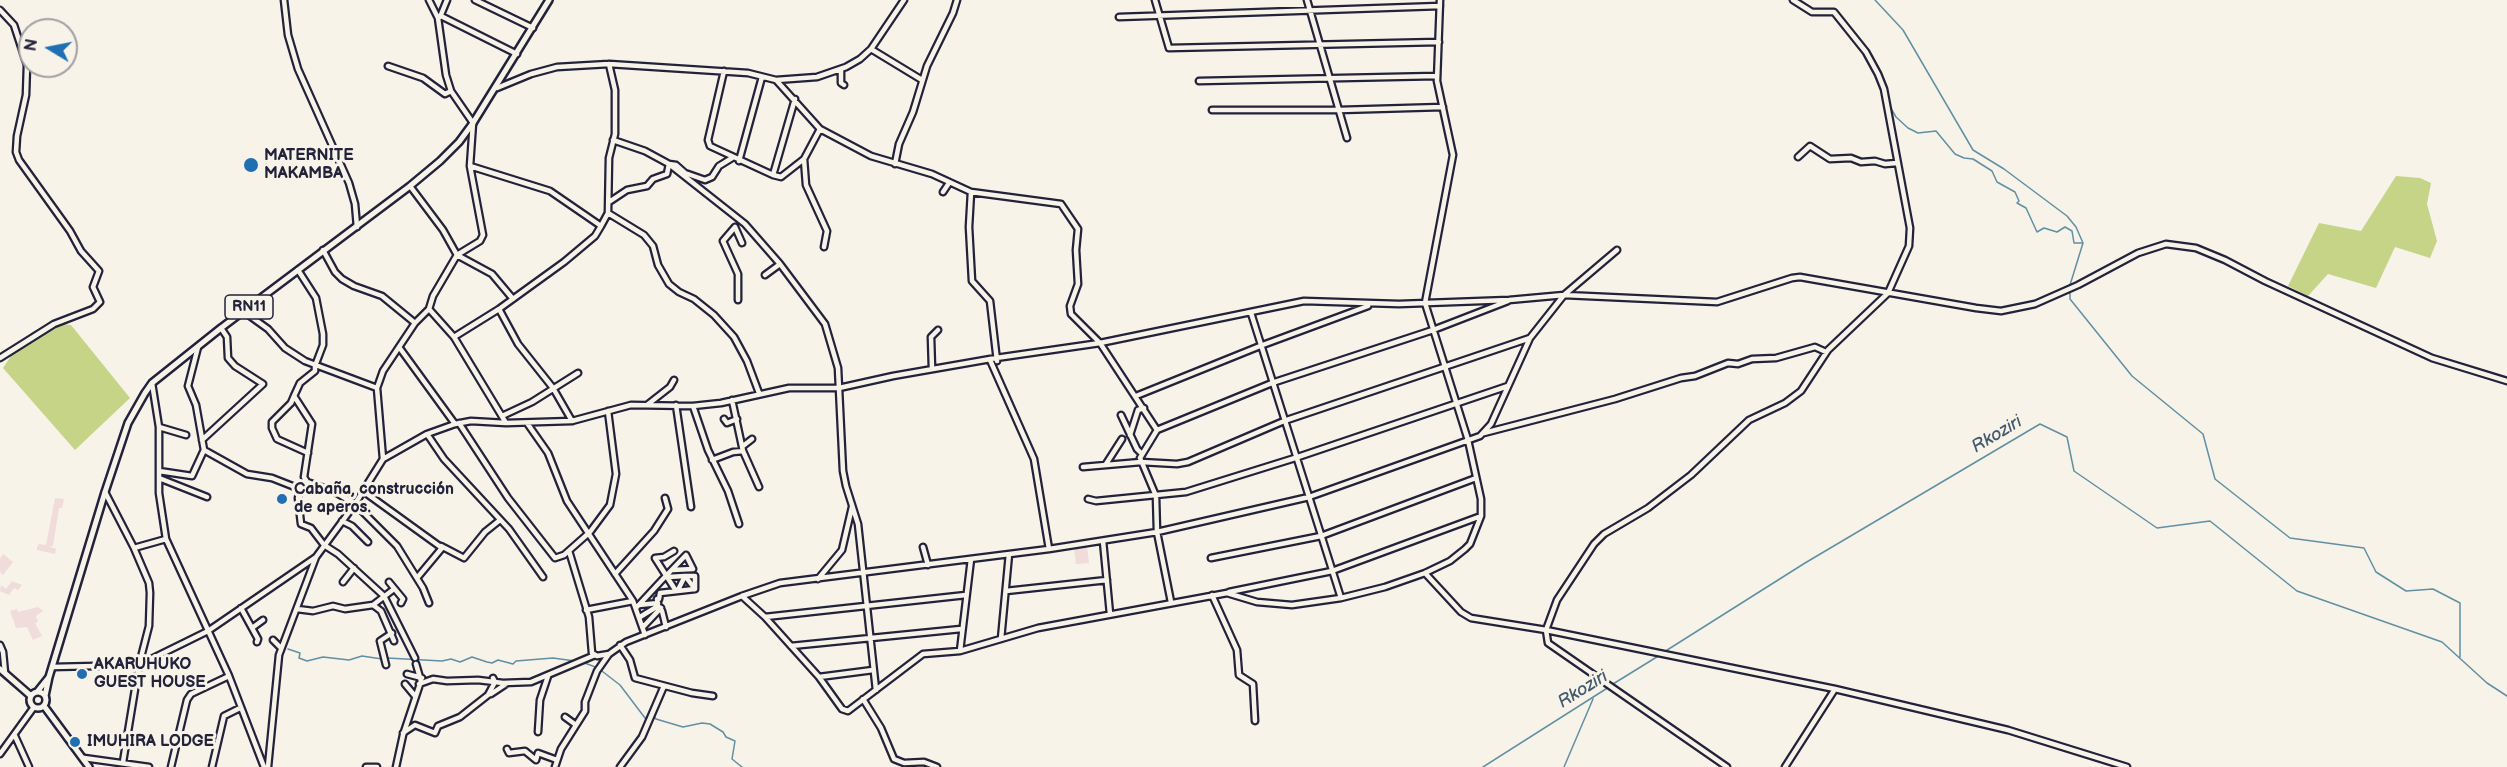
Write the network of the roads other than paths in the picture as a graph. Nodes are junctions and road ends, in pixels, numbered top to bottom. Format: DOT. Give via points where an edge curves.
graph roads {
  1 [pos="284,0"];
  2 [pos="429,0"];
  3 [pos="447,0"];
  4 [pos="475,0"];
  5 [pos="548,0"];
  6 [pos="904,0"];
  7 [pos="957,0"];
  8 [pos="1155,0"];
  9 [pos="1307,0"];
  10 [pos="1793,0"];
  11 [pos="1440,3"];
  12 [pos="1310,9"];
  13 [pos="0,10"];
  14 [pos="1160,15"];
  15 [pos="440,17"];
  16 [pos="1119,17"];
  17 [pos="533,28"];
  18 [pos="1439,42"];
  19 [pos="1320,46"];
  20 [pos="871,49"];
  21 [pos="517,54"];
  22 [pos="609,64"];
  23 [pos="388,66"];
  24 [pos="841,69"];
  25 [pos="724,70"];
  26 [pos="1437,76"];
  27 [pos="762,77"];
  28 [pos="1330,78"];
  29 [pos="776,80"];
  30 [pos="922,80"];
  31 [pos="1199,81"];
  32 [pos="844,85"];
  33 [pos="497,88"];
  34 [pos="451,91"];
  35 [pos="795,99"];
  36 [pos="1443,107"];
  37 [pos="1212,110"];
  38 [pos="1339,110"];
  39 [pos="473,123"];
  40 [pos="820,129"];
  41 [pos="1347,138"];
  42 [pos="613,140"];
  43 [pos="1798,157"];
  44 [pos="732,158"];
  45 [pos="804,159"];
  46 [pos="739,161"];
  47 [pos="1897,163"];
  48 [pos="669,164"];
  49 [pos="895,164"];
  50 [pos="470,166"];
  51 [pos="773,176"];
  52 [pos="949,183"];
  53 [pos="410,186"];
  54 [pos="943,192"];
  55 [pos="971,192"];
  56 [pos="609,202"];
  57 [pos="608,213"];
  58 [pos="737,219"];
  59 [pos="357,226"];
  60 [pos="602,226"];
  61 [pos="735,227"];
  62 [pos="742,243"];
  63 [pos="824,247"];
  64 [pos="324,250"];
  65 [pos="1617,250"];
  66 [pos="457,255"];
  67 [pos="780,264"];
  68 [pos="297,270"];
  69 [pos="765,275"];
  70 [pos="1888,292"];
  71 [pos="1564,295"];
  72 [pos="513,299"];
  73 [pos="738,300"];
  74 [pos="1509,300"];
  75 [pos="1425,303"];
  76 [pos="1371,305"];
  77 [pos="429,309"];
  78 [pos="499,309"];
  79 [pos="243,311"];
  80 [pos="1251,313"];
  81 [pos="415,323"];
  82 [pos="221,327"];
  83 [pos="938,330"];
  84 [pos="1433,330"];
  85 [pos="454,337"];
  86 [pos="1530,338"];
  87 [pos="1100,343"];
  88 [pos="198,346"];
  89 [pos="1260,346"];
  90 [pos="399,347"];
  91 [pos="1826,352"];
  92 [pos="1,355"];
  93 [pos="994,360"];
  94 [pos="740,364"];
  95 [pos="749,365"];
  96 [pos="315,366"];
  97 [pos="1445,366"];
  98 [pos="932,369"];
  99 [pos="578,373"];
  100 [pos="674,380"];
  101 [pos="2507,381"];
  102 [pos="152,383"];
  103 [pos="1272,383"];
  104 [pos="1508,386"];
  105 [pos="377,388"];
  106 [pos="553,388"];
  107 [pos="839,388"];
  108 [pos="1155,388"];
  109 [pos="759,393"];
  110 [pos="1158,394"];
  111 [pos="294,396"];
  112 [pos="1137,396"];
  113 [pos="732,400"];
  114 [pos="1456,403"];
  115 [pos="647,405"];
  116 [pos="676,405"];
  117 [pos="693,405"];
  118 [pos="1144,408"];
  119 [pos="608,411"];
  120 [pos="1121,415"];
  121 [pos="502,416"];
  122 [pos="724,418"];
  123 [pos="737,419"];
  124 [pos="1284,421"];
  125 [pos="572,422"];
  126 [pos="506,423"];
  127 [pos="527,423"];
  128 [pos="457,424"];
  129 [pos="159,427"];
  130 [pos="1157,430"];
  131 [pos="427,434"];
  132 [pos="1484,434"];
  133 [pos="186,435"];
  134 [pos="1130,435"];
  135 [pos="752,439"];
  136 [pos="1122,439"];
  137 [pos="202,440"];
  138 [pos="1468,440"];
  139 [pos="743,449"];
  140 [pos="204,450"];
  141 [pos="308,453"];
  142 [pos="1141,453"];
  143 [pos="1295,458"];
  144 [pos="383,459"];
  145 [pos="712,460"];
  146 [pos="1141,462"];
  147 [pos="1106,464"];
  148 [pos="1083,467"];
  149 [pos="159,471"];
  150 [pos="159,478"];
  151 [pos="1476,478"];
  152 [pos="307,482"];
  153 [pos="759,488"];
  154 [pos="300,489"];
  155 [pos="363,491"];
  156 [pos="105,492"];
  157 [pos="1156,496"];
  158 [pos="207,497"];
  159 [pos="1309,497"];
  160 [pos="665,498"];
  161 [pos="1088,500"];
  162 [pos="355,504"];
  163 [pos="691,507"];
  164 [pos="852,507"];
  165 [pos="1481,516"];
  166 [pos="500,520"];
  167 [pos="342,521"];
  168 [pos="739,524"];
  169 [pos="590,532"];
  170 [pos="1157,532"];
  171 [pos="1321,536"];
  172 [pos="166,539"];
  173 [pos="368,542"];
  174 [pos="1103,542"];
  175 [pos="324,545"];
  176 [pos="439,545"];
  177 [pos="922,546"];
  178 [pos="134,548"];
  179 [pos="1049,549"];
  180 [pos="569,551"];
  181 [pos="674,551"];
  182 [pos="1009,554"];
  183 [pos="316,557"];
  184 [pos="1211,558"];
  185 [pos="971,559"];
  186 [pos="362,563"];
  187 [pos="928,564"];
  188 [pos="356,569"];
  189 [pos="666,570"];
  190 [pos="1332,571"];
  191 [pos="863,573"];
  192 [pos="1425,573"];
  193 [pos="615,574"];
  194 [pos="685,576"];
  195 [pos="543,577"];
  196 [pos="417,578"];
  197 [pos="818,579"];
  198 [pos="1107,580"];
  199 [pos="343,582"];
  200 [pos="389,582"];
  201 [pos="394,589"];
  202 [pos="695,589"];
  203 [pos="677,590"];
  204 [pos="686,590"];
  205 [pos="1006,591"];
  206 [pos="1227,593"];
  207 [pos="649,595"];
  208 [pos="966,595"];
  209 [pos="1212,595"];
  210 [pos="384,596"];
  211 [pos="742,596"];
  212 [pos="1341,598"];
  213 [pos="633,601"];
  214 [pos="1171,602"];
  215 [pos="401,603"];
  216 [pos="429,603"];
  217 [pos="659,603"];
  218 [pos="373,605"];
  219 [pos="865,605"];
  220 [pos="638,607"];
  221 [pos="241,608"];
  222 [pos="297,609"];
  223 [pos="586,610"];
  224 [pos="1110,614"];
  225 [pos="640,617"];
  226 [pos="765,617"];
  227 [pos="263,620"];
  228 [pos="643,627"];
  229 [pos="666,627"];
  230 [pos="252,628"];
  231 [pos="961,629"];
  232 [pos="1546,630"];
  233 [pos="208,631"];
  234 [pos="392,633"];
  235 [pos="645,635"];
  236 [pos="869,637"];
  237 [pos="1001,639"];
  238 [pos="273,640"];
  239 [pos="394,641"];
  240 [pos="257,642"];
  241 [pos="0,645"];
  242 [pos="620,645"];
  243 [pos="790,646"];
  244 [pos="281,648"];
  245 [pos="960,651"];
  246 [pos="609,654"];
  247 [pos="595,655"];
  248 [pos="415,658"];
  249 [pos="588,658"];
  250 [pos="602,663"];
  251 [pos="416,664"];
  252 [pos="139,665"];
  253 [pos="386,665"];
  254 [pos="52,667"];
  255 [pos="873,670"];
  256 [pos="3,671"];
  257 [pos="407,674"];
  258 [pos="229,676"];
  259 [pos="548,676"];
  260 [pos="49,677"];
  261 [pos="819,677"];
  262 [pos="421,678"];
  263 [pos="0,680"];
  264 [pos="494,680"];
  265 [pos="427,681"];
  266 [pos="507,682"];
  267 [pos="405,684"];
  268 [pos="419,684"];
  269 [pos="664,686"];
  270 [pos="1835,689"];
  271 [pos="876,690"];
  272 [pos="38,692"];
  273 [pos="489,695"];
  274 [pos="31,696"];
  275 [pos="45,696"];
  276 [pos="415,696"];
  277 [pos="712,696"];
  278 [pos="863,699"];
  279 [pos="44,706"];
  280 [pos="34,707"];
  281 [pos="240,708"];
  282 [pos="565,717"];
  283 [pos="407,720"];
  284 [pos="1255,721"];
  285 [pos="415,725"];
  286 [pos="576,725"];
  287 [pos="538,732"];
  288 [pos="403,733"];
  289 [pos="15,736"];
  290 [pos="507,749"];
  291 [pos="0,754"];
  292 [pos="84,758"];
  293 [pos="557,760"];
  294 [pos="123,762"];
  295 [pos="897,764"];
  296 [pos="29,767"];
  297 [pos="89,767"];
  298 [pos="149,767"];
  299 [pos="171,767"];
  300 [pos="212,767"];
  301 [pos="266,767"];
  302 [pos="366,767"];
  303 [pos="376,767"];
  304 [pos="396,767"];
  305 [pos="555,767"];
  306 [pos="620,767"];
  307 [pos="937,767"];
  308 [pos="1727,767"];
  309 [pos="1785,767"];
  310 [pos="2127,767"];
  1 -- 59 [label="street" via="288,36 303,83 349,183"];
  2 -- 15 [label="street"];
  3 -- 15 [label="street"];
  4 -- 17 [label="street"];
  5 -- 17 [label="main road, RN11"];
  6 -- 20 [label="street"];
  7 -- 30 [label="street"];
  8 -- 14 [label="street"];
  9 -- 12 [label="street"];
  10 -- 47 [label="street" via="1812,12 1834,12 1866,52 1882,81"];
  11 -- 12 [label="street"];
  11 -- 18 [label="street"];
  12 -- 14 [label="street"];
  12 -- 19 [label="street"];
  13 -- 92 [label="street" via="14,25 27,65 16,152 81,251 99,271 93,287 100,302"];
  14 -- 16 [label="street"];
  14 -- 19 [label="street" via="1169,48"];
  15 -- 21 [label="street"];
  15 -- 34 [label="street"];
  17 -- 21 [label="main road, RN11"];
  18 -- 19 [label="street"];
  18 -- 26 [label="street"];
  19 -- 28 [label="street"];
  20 -- 24 [label="street"];
  20 -- 30 [label="street"];
  21 -- 33 [label="main road, RN11"];
  22 -- 25 [label="street"];
  22 -- 33 [label="street" via="543,70"];
  22 -- 42 [label="street" via="615,90"];
  23 -- 34 [label="street" via="423,78 445,94"];
  24 -- 29 [label="street" via="816,77"];
  24 -- 32 [label="street"];
  25 -- 27 [label="street"];
  25 -- 44 [label="street" via="708,143"];
  26 -- 28 [label="street"];
  26 -- 36 [label="street"];
  27 -- 29 [label="street"];
  27 -- 46 [label="street"];
  28 -- 31 [label="street"];
  28 -- 38 [label="street"];
  29 -- 35 [label="street"];
  30 -- 49 [label="street"];
  33 -- 39 [label="main road, RN11"];
  34 -- 39 [label="street"];
  35 -- 40 [label="street"];
  35 -- 51 [label="street"];
  36 -- 38 [label="street"];
  36 -- 75 [label="street" via="1453,155"];
  37 -- 38 [label="street"];
  38 -- 41 [label="street"];
  39 -- 50 [label="street"];
  39 -- 53 [label="main road, RN11" via="459,142"];
  40 -- 45 [label="street"];
  40 -- 49 [label="street"];
  42 -- 48 [label="street"];
  42 -- 56 [label="street"];
  43 -- 47 [label="street" via="1810,146 1830,159"];
  44 -- 46 [label="street"];
  44 -- 48 [label="street" via="705,180"];
  45 -- 51 [label="street" via="781,177"];
  45 -- 63 [label="street" via="804,180 827,231"];
  46 -- 51 [label="street"];
  47 -- 70 [label="street" via="1910,240"];
  48 -- 56 [label="street" via="668,174 658,176 645,187 627,190"];
  48 -- 58 [label="street"];
  49 -- 52 [label="street"];
  50 -- 60 [label="street" via="550,191"];
  50 -- 66 [label="street" via="483,235"];
  52 -- 54 [label="street"];
  52 -- 55 [label="street"];
  53 -- 59 [label="main road, RN11"];
  53 -- 66 [label="street"];
  55 -- 87 [label="street" via="1061,204 1078,228 1078,284 1070,311"];
  55 -- 93 [label="street" via="972,280 990,301"];
  56 -- 57 [label="street"];
  57 -- 60 [label="street"];
  57 -- 95 [label="street" via="649,240 669,284 714,315 734,337"];
  58 -- 61 [label="street"];
  58 -- 67 [label="street"];
  59 -- 64 [label="main road, RN11"];
  60 -- 72 [label="street" via="580,250"];
  61 -- 62 [label="street"];
  61 -- 73 [label="street" via="723,242 738,274"];
  64 -- 68 [label="main road, RN11"];
  64 -- 81 [label="street" via="342,279 382,296"];
  65 -- 71 [label="street"];
  66 -- 72 [label="street" via="492,274"];
  66 -- 77 [label="street"];
  67 -- 69 [label="street"];
  67 -- 107 [label="street" via="825,324 838,368"];
  68 -- 79 [label="main road, RN11"];
  68 -- 96 [label="street" via="316,298 321,318 323,345"];
  70 -- 71 [label="street" via="1796,277 1717,302"];
  70 -- 91 [label="street"];
  70 -- 101 [label="street" via="2001,311 2035,304 2138,253 2166,244 2196,248 2432,358"];
  71 -- 74 [label="street"];
  71 -- 86 [label="street"];
  72 -- 78 [label="street"];
  74 -- 75 [label="street"];
  74 -- 84 [label="street"];
  75 -- 76 [label="street"];
  75 -- 84 [label="street"];
  76 -- 80 [label="street" via="1304,301"];
  76 -- 89 [label="street"];
  77 -- 81 [label="street"];
  77 -- 85 [label="street"];
  78 -- 85 [label="street"];
  78 -- 106 [label="street" via="518,344"];
  79 -- 82 [label="main road, RN11"];
  79 -- 96 [label="street" via="268,329 285,348"];
  80 -- 87 [label="street"];
  80 -- 89 [label="street"];
  81 -- 90 [label="street"];
  82 -- 88 [label="main road, RN11"];
  82 -- 137 [label="street" via="227,337 228,358 263,384"];
  83 -- 98 [label="street" via="932,337"];
  84 -- 97 [label="street"];
  84 -- 103 [label="street"];
  85 -- 121 [label="street"];
  86 -- 97 [label="street"];
  86 -- 104 [label="street"];
  87 -- 93 [label="street"];
  87 -- 112 [label="street"];
  88 -- 102 [label="main road, RN11"];
  88 -- 137 [label="street" via="188,384 198,411"];
  89 -- 103 [label="street"];
  89 -- 108 [label="street"];
  90 -- 105 [label="street"];
  90 -- 128 [label="street"];
  91 -- 132 [label="street" via="1815,347 1776,358 1728,363 1695,376"];
  91 -- 232 [label="street" via="1807,384 1792,399 1749,420 1691,475 1648,508 1604,534 1557,600"];
  93 -- 98 [label="street"];
  93 -- 179 [label="street" via="1034,459"];
  94 -- 95 [label="street"];
  95 -- 109 [label="street"];
  96 -- 105 [label="street"];
  96 -- 111 [label="street"];
  97 -- 114 [label="street"];
  97 -- 124 [label="street"];
  98 -- 107 [label="street"];
  99 -- 106 [label="street"];
  100 -- 115 [label="street"];
  102 -- 129 [label="street"];
  102 -- 156 [label="main road, RN11" via="133,411"];
  103 -- 124 [label="street"];
  103 -- 130 [label="street"];
  104 -- 114 [label="street"];
  104 -- 132 [label="street"];
  105 -- 144 [label="street"];
  106 -- 121 [label="street"];
  106 -- 125 [label="street"];
  107 -- 109 [label="street" via="789,388"];
  107 -- 164 [label="street" via="843,471"];
  108 -- 110 [label="street"];
  108 -- 112 [label="street"];
  109 -- 113 [label="street"];
  111 -- 141 [label="street" via="312,424"];
  111 -- 141 [label="street" via="272,422 272,428 277,439"];
  112 -- 118 [label="street"];
  113 -- 117 [label="street"];
  113 -- 123 [label="street"];
  114 -- 138 [label="street"];
  114 -- 143 [label="street"];
  115 -- 116 [label="street"];
  115 -- 119 [label="street"];
  116 -- 117 [label="street"];
  116 -- 163 [label="street"];
  117 -- 145 [label="street"];
  118 -- 130 [label="street"];
  118 -- 134 [label="street" via="1138,410"];
  119 -- 125 [label="street"];
  119 -- 169 [label="street" via="615,481 610,505"];
  120 -- 134 [label="street"];
  121 -- 126 [label="street"];
  122 -- 123 [label="street" via="727,423"];
  123 -- 139 [label="street"];
  124 -- 143 [label="street"];
  124 -- 146 [label="street" via="1188,462"];
  125 -- 127 [label="street"];
  126 -- 127 [label="street"];
  126 -- 128 [label="street"];
  127 -- 169 [label="street" via="548,453 567,501"];
  128 -- 131 [label="street"];
  128 -- 180 [label="street" via="552,556"];
  129 -- 133 [label="street"];
  129 -- 149 [label="street"];
  130 -- 142 [label="street"];
  131 -- 144 [label="street"];
  131 -- 166 [label="street" via="444,459"];
  132 -- 138 [label="street"];
  134 -- 142 [label="street"];
  135 -- 139 [label="street"];
  136 -- 147 [label="street"];
  137 -- 140 [label="street"];
  138 -- 151 [label="street"];
  138 -- 159 [label="street"];
  139 -- 145 [label="street"];
  139 -- 153 [label="street" via="743,459"];
  140 -- 149 [label="street" via="192,476"];
  140 -- 154 [label="street" via="247,474"];
  141 -- 152 [label="street" via="304,477"];
  142 -- 146 [label="street"];
  143 -- 157 [label="street" via="1186,492"];
  143 -- 159 [label="street"];
  144 -- 155 [label="street"];
  145 -- 168 [label="street"];
  146 -- 147 [label="street"];
  146 -- 157 [label="street"];
  147 -- 148 [label="street"];
  149 -- 150 [label="street"];
  150 -- 158 [label="street"];
  150 -- 172 [label="street"];
  151 -- 165 [label="street"];
  151 -- 171 [label="street"];
  152 -- 154 [label="street"];
  152 -- 162 [label="street"];
  154 -- 175 [label="street" via="301,524 311,528"];
  155 -- 162 [label="street"];
  155 -- 176 [label="street"];
  156 -- 178 [label="street"];
  156 -- 254 [label="main road, RN11"];
  157 -- 161 [label="street"];
  157 -- 170 [label="street"];
  159 -- 170 [label="street"];
  159 -- 171 [label="street"];
  160 -- 193 [label="street" via="668,509 654,531"];
  162 -- 167 [label="street"];
  162 -- 196 [label="street" via="389,537"];
  164 -- 191 [label="street" via="858,524"];
  164 -- 197 [label="street" via="842,550"];
  165 -- 190 [label="street"];
  165 -- 192 [label="street" via="1470,544"];
  166 -- 176 [label="street" via="484,532 464,558"];
  166 -- 195 [label="street"];
  167 -- 173 [label="street"];
  167 -- 175 [label="street"];
  169 -- 180 [label="street"];
  169 -- 193 [label="street"];
  170 -- 174 [label="street"];
  170 -- 214 [label="street"];
  171 -- 184 [label="street"];
  171 -- 190 [label="street"];
  172 -- 178 [label="street"];
  172 -- 233 [label="street"];
  174 -- 179 [label="street"];
  174 -- 198 [label="street"];
  175 -- 183 [label="street"];
  175 -- 188 [label="street"];
  176 -- 196 [label="street" via="442,550"];
  177 -- 187 [label="street"];
  178 -- 252 [label="street" via="149,583 151,604"];
  179 -- 182 [label="street"];
  180 -- 223 [label="street"];
  181 -- 189 [label="street" via="655,558"];
  182 -- 185 [label="street"];
  182 -- 205 [label="street"];
  183 -- 221 [label="street"];
  183 -- 222 [label="street"];
  185 -- 187 [label="street"];
  185 -- 208 [label="street"];
  186 -- 188 [label="street"];
  187 -- 191 [label="street"];
  188 -- 199 [label="street"];
  188 -- 210 [label="street"];
  189 -- 189 [label="street" via="686,555 693,569 688,571"];
  189 -- 194 [label="street"];
  189 -- 203 [label="street"];
  189 -- 207 [label="street"];
  190 -- 206 [label="street"];
  190 -- 212 [label="street"];
  191 -- 197 [label="street"];
  191 -- 219 [label="street"];
  192 -- 212 [label="street"];
  192 -- 232 [label="street" via="1466,616"];
  193 -- 213 [label="street"];
  194 -- 202 [label="street"];
  194 -- 202 [label="street" via="695,576"];
  194 -- 203 [label="street"];
  194 -- 204 [label="street"];
  196 -- 216 [label="street"];
  197 -- 211 [label="street" via="780,584"];
  198 -- 205 [label="street"];
  198 -- 224 [label="street"];
  200 -- 201 [label="street"];
  201 -- 210 [label="street"];
  201 -- 215 [label="street" via="403,599"];
  202 -- 204 [label="street"];
  203 -- 204 [label="street"];
  203 -- 217 [label="street" via="660,593"];
  205 -- 237 [label="street"];
  206 -- 209 [label="street"];
  206 -- 212 [label="street" via="1257,602 1292,605"];
  207 -- 217 [label="street"];
  207 -- 220 [label="street"];
  208 -- 219 [label="street"];
  208 -- 231 [label="street"];
  209 -- 214 [label="street"];
  209 -- 284 [label="street" via="1237,650 1239,675 1252,684"];
  210 -- 218 [label="street"];
  210 -- 248 [label="street"];
  211 -- 226 [label="street"];
  211 -- 229 [label="street"];
  213 -- 220 [label="street"];
  213 -- 223 [label="street"];
  214 -- 224 [label="street"];
  217 -- 220 [label="street"];
  217 -- 225 [label="street"];
  217 -- 228 [label="street"];
  217 -- 229 [label="street"];
  218 -- 222 [label="street"];
  218 -- 234 [label="street" via="380,609"];
  219 -- 226 [label="street"];
  219 -- 236 [label="street"];
  220 -- 225 [label="street"];
  221 -- 230 [label="street"];
  221 -- 233 [label="street"];
  222 -- 244 [label="street"];
  223 -- 247 [label="street"];
  224 -- 237 [label="street"];
  225 -- 228 [label="street"];
  226 -- 243 [label="street"];
  227 -- 230 [label="street"];
  228 -- 235 [label="street"];
  229 -- 235 [label="street"];
  230 -- 240 [label="street"];
  231 -- 236 [label="street"];
  231 -- 245 [label="street"];
  232 -- 270 [label="street"];
  232 -- 308 [label="street" via="1548,643"];
  233 -- 252 [label="street"];
  233 -- 258 [label="street"];
  234 -- 239 [label="street"];
  234 -- 253 [label="street" via="380,641"];
  235 -- 242 [label="street"];
  236 -- 243 [label="street"];
  236 -- 255 [label="street"];
  237 -- 245 [label="street"];
  238 -- 244 [label="street"];
  241 -- 256 [label="street"];
  242 -- 246 [label="street"];
  242 -- 269 [label="street" via="635,678"];
  243 -- 261 [label="street"];
  244 -- 301 [label="street"];
  245 -- 271 [label="street" via="920,656"];
  246 -- 247 [label="street"];
  246 -- 250 [label="street"];
  247 -- 249 [label="street"];
  249 -- 250 [label="street"];
  249 -- 259 [label="street"];
  250 -- 286 [label="street"];
  251 -- 262 [label="street"];
  252 -- 254 [label="street"];
  252 -- 294 [label="street"];
  254 -- 260 [label="main road, RN11"];
  255 -- 261 [label="street"];
  255 -- 271 [label="street"];
  256 -- 263 [label="main road"];
  256 -- 274 [label="main road"];
  257 -- 262 [label="street"];
  258 -- 281 [label="street"];
  258 -- 299 [label="street" via="191,694 187,700"];
  259 -- 266 [label="street" via="531,682"];
  259 -- 287 [label="street" via="540,700"];
  260 -- 272 [label="main road, RN11"];
  260 -- 275 [label="main road, RN11"];
  261 -- 278 [label="street" via="843,709 848,711"];
  262 -- 265 [label="street"];
  262 -- 268 [label="street"];
  264 -- 265 [label="street"];
  264 -- 266 [label="street"];
  264 -- 273 [label="street"];
  265 -- 268 [label="street"];
  266 -- 273 [label="street"];
  267 -- 276 [label="street"];
  268 -- 276 [label="street"];
  269 -- 277 [label="street"];
  269 -- 306 [label="street" via="642,737"];
  270 -- 309 [label="street"];
  270 -- 310 [label="street" via="2008,730"];
  271 -- 278 [label="street"];
  272 -- 274 [label="main road, RN11"];
  272 -- 275 [label="main road"];
  273 -- 285 [label="street" via="460,717 438,726 435,733"];
  274 -- 280 [label="main road"];
  275 -- 279 [label="main road, RN11"];
  276 -- 283 [label="street"];
  278 -- 295 [label="street"];
  279 -- 280 [label="main road"];
  279 -- 292 [label="main road"];
  280 -- 289 [label="street"];
  281 -- 300 [label="street" via="224,716"];
  281 -- 301 [label="street"];
  282 -- 286 [label="street"];
  283 -- 285 [label="street"];
  283 -- 288 [label="street"];
  285 -- 288 [label="street"];
  286 -- 293 [label="street"];
  288 -- 304 [label="street"];
  289 -- 291 [label="street"];
  289 -- 296 [label="street"];
  290 -- 293 [label="street" via="509,753 525,751 536,760 538,753"];
  292 -- 294 [label="street"];
  292 -- 297 [label="main road"];
  293 -- 305 [label="street"];
  294 -- 298 [label="street"];
  295 -- 307 [label="street" via="924,762"];
  302 -- 303 [label="street"];
}
